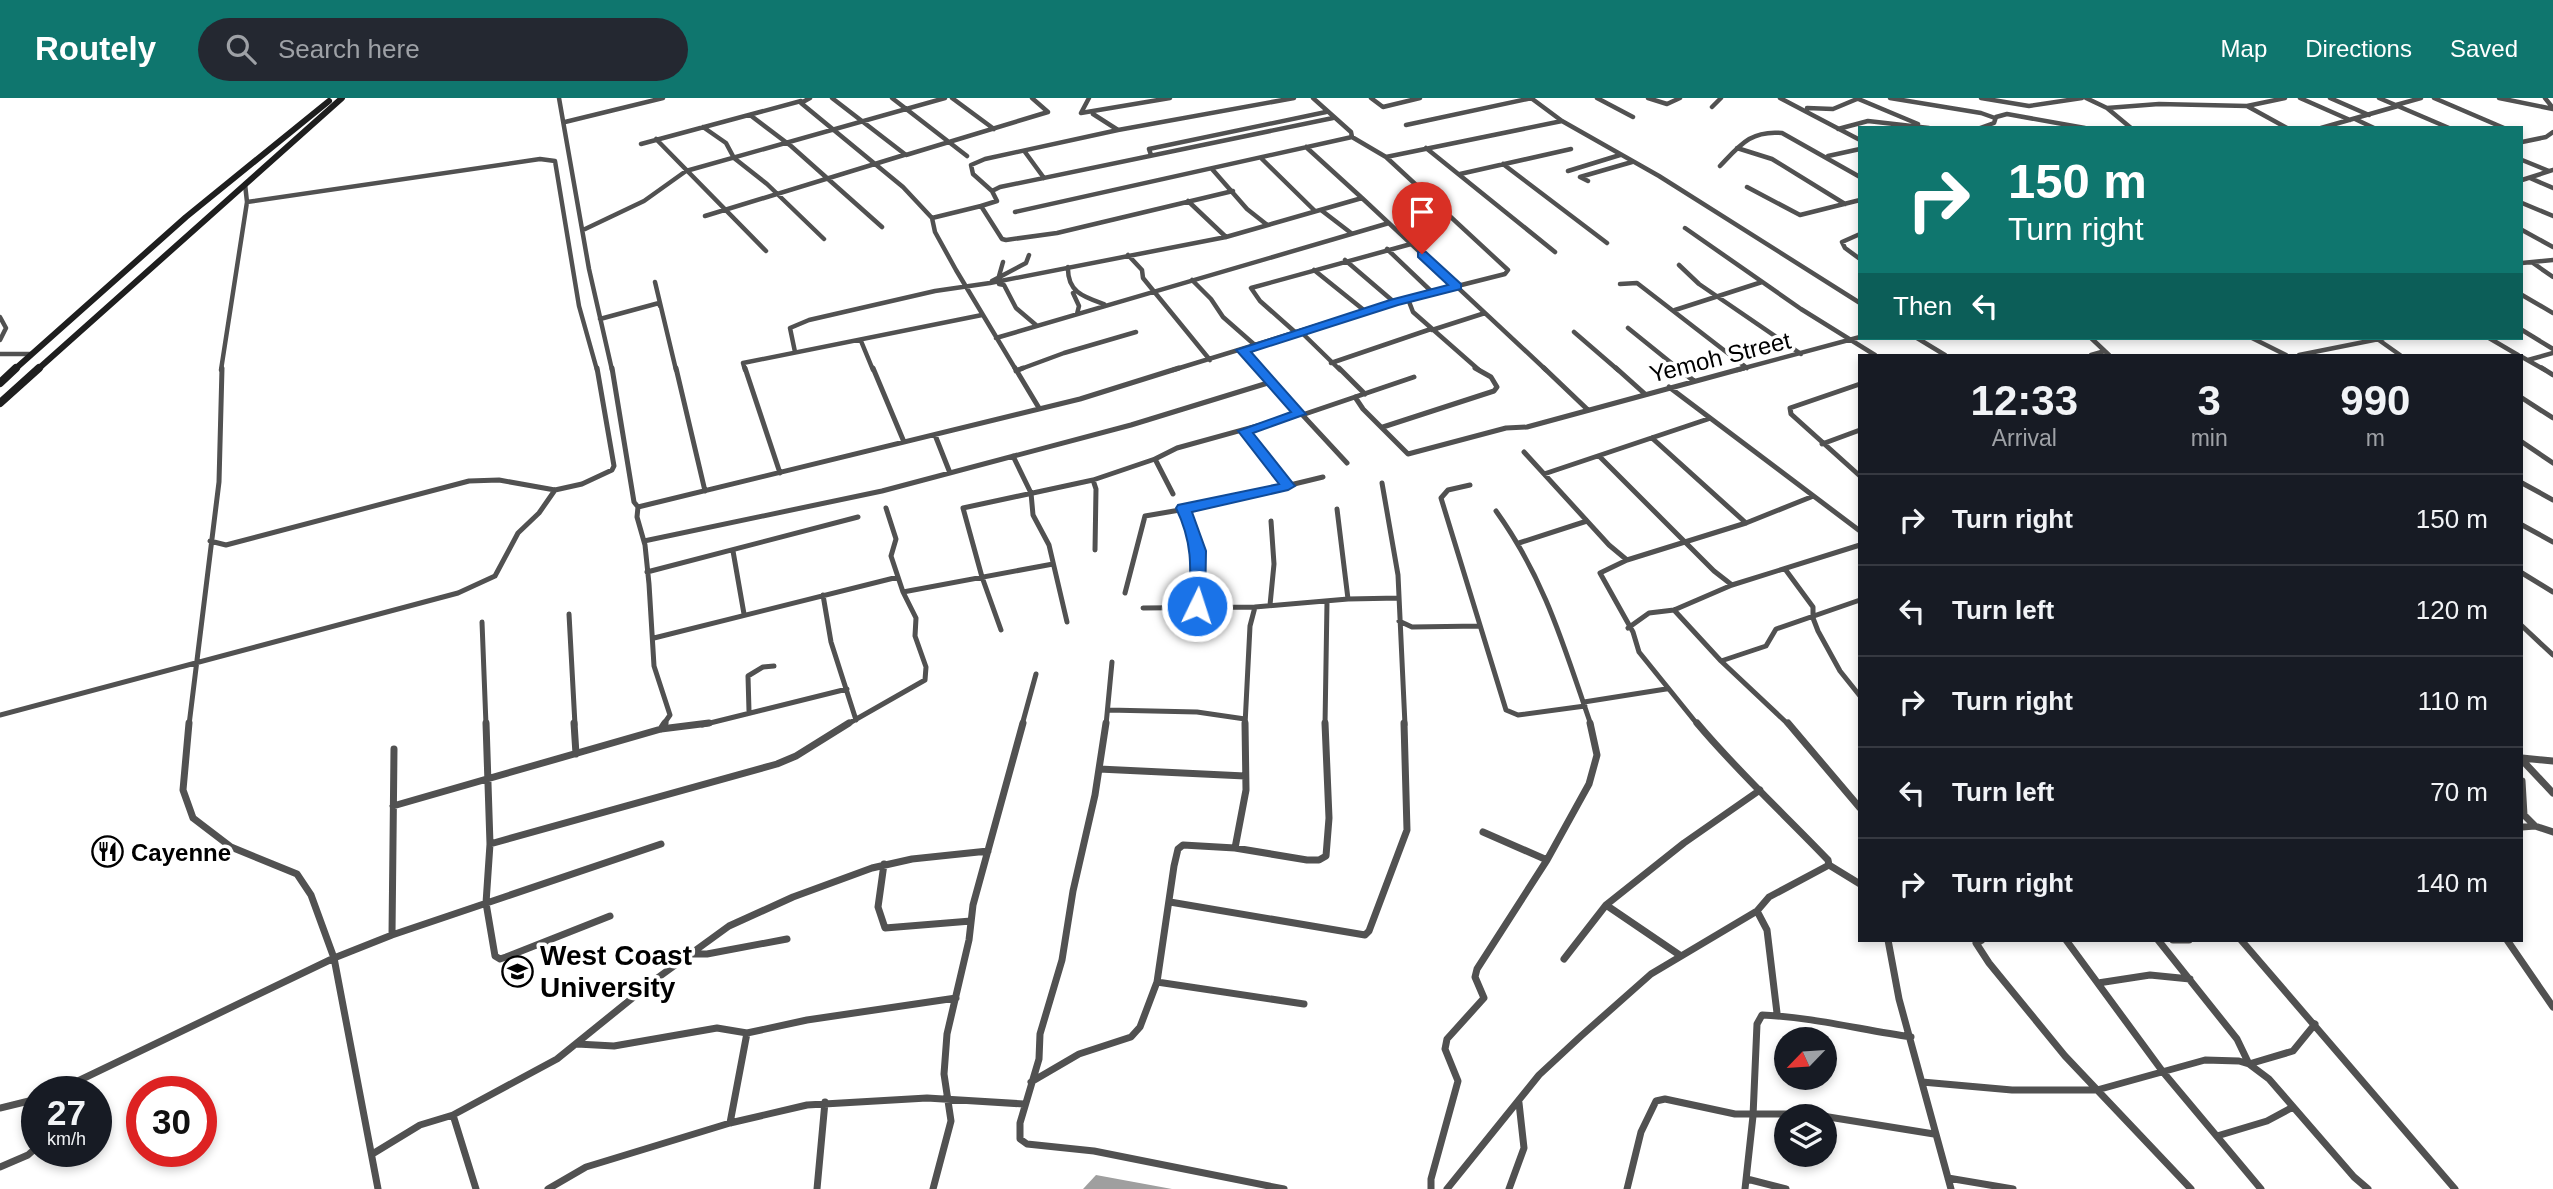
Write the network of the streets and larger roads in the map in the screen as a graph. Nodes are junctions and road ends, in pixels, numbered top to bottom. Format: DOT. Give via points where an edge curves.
graph roads {
  1 [pos="333,98"];
  2 [pos="342,98"];
  3 [pos="559,98"];
  4 [pos="663,98"];
  5 [pos="810,98"];
  6 [pos="832,98"];
  7 [pos="892,98"];
  8 [pos="945,98"];
  9 [pos="952,98"];
  10 [pos="1032,98"];
  11 [pos="1089,98"];
  12 [pos="1170,98"];
  13 [pos="1294,98"];
  14 [pos="1313,98"];
  15 [pos="1371,98"];
  16 [pos="1420,98"];
  17 [pos="1532,98"];
  18 [pos="1597,98"];
  19 [pos="1648,98"];
  20 [pos="1680,98"];
  21 [pos="1721,98"];
  22 [pos="1780,98"];
  23 [pos="1856,98"];
  24 [pos="1895,98"];
  25 [pos="1981,98"];
  26 [pos="2084,98"];
  27 [pos="2146,98"];
  28 [pos="2197,98"];
  29 [pos="2285,98"];
  30 [pos="2300,98"];
  31 [pos="2330,98"];
  32 [pos="2379,98"];
  33 [pos="2421,98"];
  34 [pos="2434,98"];
  35 [pos="2499,98"];
  36 [pos="2545,98"];
  37 [pos="801,101"];
  38 [pos="2004,101"];
  39 [pos="2159,104"];
  40 [pos="2186,104"];
  41 [pos="2206,104"];
  42 [pos="1990,105"];
  43 [pos="1796,106"];
  44 [pos="2247,106"];
  45 [pos="2397,106"];
  46 [pos="1712,107"];
  47 [pos="2107,108"];
  48 [pos="905,109"];
  49 [pos="2553,109"];
  50 [pos="1326,112"];
  51 [pos="1090,113"];
  52 [pos="750,114"];
  53 [pos="2369,115"];
  54 [pos="1633,117"];
  55 [pos="1993,117"];
  56 [pos="1333,118"];
  57 [pos="2353,120"];
  58 [pos="861,121"];
  59 [pos="1562,121"];
  60 [pos="565,122"];
  61 [pos="1406,125"];
  62 [pos="1912,126"];
  63 [pos="1924,126"];
  64 [pos="1986,126"];
  65 [pos="2074,126"];
  66 [pos="2129,126"];
  67 [pos="2283,126"];
  68 [pos="2329,126"];
  69 [pos="2369,126"];
  70 [pos="2444,126"];
  71 [pos="2499,126"];
  72 [pos="703,127"];
  73 [pos="834,129"];
  74 [pos="994,129"];
  75 [pos="1838,129"];
  76 [pos="1118,130"];
  77 [pos="2553,132"];
  78 [pos="2523,136"];
  79 [pos="1352,137"];
  80 [pos="656,139"];
  81 [pos="1858,139"];
  82 [pos="2530,139"];
  83 [pos="786,142"];
  84 [pos="2523,142"];
  85 [pos="640,144"];
  86 [pos="950,144"];
  87 [pos="1306,147"];
  88 [pos="1426,148"];
  89 [pos="1737,148"];
  90 [pos="1571,149"];
  91 [pos="1858,149"];
  92 [pos="1025,152"];
  93 [pos="1755,153"];
  94 [pos="1732,154"];
  95 [pos="904,155"];
  96 [pos="1151,155"];
  97 [pos="1620,155"];
  98 [pos="967,156"];
  99 [pos="1386,157"];
  100 [pos="1827,157"];
  101 [pos="734,158"];
  102 [pos="1261,158"];
  103 [pos="2523,160"];
  104 [pos="1632,162"];
  105 [pos="1503,164"];
  106 [pos="877,165"];
  107 [pos="1720,166"];
  108 [pos="1212,169"];
  109 [pos="2551,170"];
  110 [pos="686,171"];
  111 [pos="1568,171"];
  112 [pos="1460,174"];
  113 [pos="1858,176"];
  114 [pos="1044,178"];
  115 [pos="2530,178"];
  116 [pos="828,179"];
  117 [pos="2523,180"];
  118 [pos="1588,181"];
  119 [pos="246,184"];
  120 [pos="1747,187"];
  121 [pos="2553,188"];
  122 [pos="992,191"];
  123 [pos="1233,191"];
  124 [pos="777,194"];
  125 [pos="1362,198"];
  126 [pos="1188,201"];
  127 [pos="1858,201"];
  128 [pos="247,202"];
  129 [pos="2523,203"];
  130 [pos="1845,204"];
  131 [pos="981,206"];
  132 [pos="725,209"];
  133 [pos="1318,211"];
  134 [pos="1015,212"];
  135 [pos="705,216"];
  136 [pos="2553,216"];
  137 [pos="932,218"];
  138 [pos="1389,223"];
  139 [pos="1266,225"];
  140 [pos="882,227"];
  141 [pos="1685,228"];
  142 [pos="583,230"];
  143 [pos="2523,231"];
  144 [pos="1351,233"];
  145 [pos="1858,235"];
  146 [pos="1226,237"];
  147 [pos="824,239"];
  148 [pos="1607,243"];
  149 [pos="1411,244"];
  150 [pos="2553,247"];
  151 [pos="1387,249"];
  152 [pos="766,251"];
  153 [pos="1555,252"];
  154 [pos="1128,255"];
  155 [pos="1028,256"];
  156 [pos="1858,258"];
  157 [pos="1345,260"];
  158 [pos="2553,260"];
  159 [pos="1003,262"];
  160 [pos="2523,263"];
  161 [pos="2533,263"];
  162 [pos="132,265"];
  163 [pos="154,265"];
  164 [pos="1679,265"];
  165 [pos="1068,267"];
  166 [pos="1314,270"];
  167 [pos="999,276"];
  168 [pos="2553,277"];
  169 [pos="1192,280"];
  170 [pos="655,282"];
  171 [pos="1762,282"];
  172 [pos="990,283"];
  173 [pos="1620,284"];
  174 [pos="1457,286"];
  175 [pos="965,287"];
  176 [pos="1073,290"];
  177 [pos="1154,291"];
  178 [pos="1432,292"];
  179 [pos="2523,296"];
  180 [pos="1719,297"];
  181 [pos="1408,299"];
  182 [pos="1394,302"];
  183 [pos="1858,302"];
  184 [pos="1106,304"];
  185 [pos="660,306"];
  186 [pos="1675,310"];
  187 [pos="1365,312"];
  188 [pos="1485,313"];
  189 [pos="2553,313"];
  190 [pos="1077,314"];
  191 [pos="982,315"];
  192 [pos="0,317"];
  193 [pos="600,319"];
  194 [pos="1037,325"];
  195 [pos="1628,328"];
  196 [pos="1432,329"];
  197 [pos="1297,331"];
  198 [pos="2523,331"];
  199 [pos="1136,332"];
  200 [pos="1574,332"];
  201 [pos="996,338"];
  202 [pos="1858,338"];
  203 [pos="0,340"];
  204 [pos="1849,340"];
  205 [pos="1920,340"];
  206 [pos="2093,340"];
  207 [pos="2256,340"];
  208 [pos="2370,340"];
  209 [pos="2381,340"];
  210 [pos="2492,340"];
  211 [pos="861,341"];
  212 [pos="1256,345"];
  213 [pos="1242,350"];
  214 [pos="2553,351"];
  215 [pos="795,352"];
  216 [pos="2107,353"];
  217 [pos="32,354"];
  218 [pos="1801,354"];
  219 [pos="1873,354"];
  220 [pos="1940,354"];
  221 [pos="2284,354"];
  222 [pos="2304,354"];
  223 [pos="2399,354"];
  224 [pos="2515,354"];
  225 [pos="1,355"];
  226 [pos="2523,355"];
  227 [pos="2523,359"];
  228 [pos="1210,360"];
  229 [pos="1331,363"];
  230 [pos="1747,368"];
  231 [pos="1016,371"];
  232 [pos="2553,375"];
  233 [pos="1414,377"];
  234 [pos="1694,381"];
  235 [pos="1271,382"];
  236 [pos="0,383"];
  237 [pos="1858,385"];
  238 [pos="1669,387"];
  239 [pos="1365,394"];
  240 [pos="1645,394"];
  241 [pos="1355,397"];
  242 [pos="2523,399"];
  243 [pos="0,403"];
  244 [pos="1039,408"];
  245 [pos="1588,410"];
  246 [pos="1301,415"];
  247 [pos="2553,418"];
  248 [pos="1708,419"];
  249 [pos="1383,427"];
  250 [pos="1245,431"];
  251 [pos="1858,431"];
  252 [pos="935,435"];
  253 [pos="1652,438"];
  254 [pos="904,442"];
  255 [pos="2523,443"];
  256 [pos="1822,444"];
  257 [pos="1524,452"];
  258 [pos="1013,456"];
  259 [pos="1599,456"];
  260 [pos="1155,459"];
  261 [pos="1346,463"];
  262 [pos="2553,463"];
  263 [pos="780,473"];
  264 [pos="950,473"];
  265 [pos="1544,474"];
  266 [pos="1858,474"];
  267 [pos="1323,477"];
  268 [pos="1093,480"];
  269 [pos="1382,483"];
  270 [pos="2523,483"];
  271 [pos="1470,485"];
  272 [pos="1288,486"];
  273 [pos="555,490"];
  274 [pos="705,491"];
  275 [pos="2553,491"];
  276 [pos="1031,493"];
  277 [pos="1174,494"];
  278 [pos="2543,494"];
  279 [pos="1811,497"];
  280 [pos="2553,500"];
  281 [pos="638,507"];
  282 [pos="1183,508"];
  283 [pos="886,509"];
  284 [pos="1337,509"];
  285 [pos="1496,512"];
  286 [pos="858,517"];
  287 [pos="1271,521"];
  288 [pos="1587,521"];
  289 [pos="1746,523"];
  290 [pos="2523,526"];
  291 [pos="1858,530"];
  292 [pos="210,541"];
  293 [pos="644,541"];
  294 [pos="1686,542"];
  295 [pos="2553,542"];
  296 [pos="1519,543"];
  297 [pos="1858,546"];
  298 [pos="1095,550"];
  299 [pos="733,551"];
  300 [pos="1626,560"];
  301 [pos="1053,564"];
  302 [pos="1785,569"];
  303 [pos="647,572"];
  304 [pos="2523,574"];
  305 [pos="982,577"];
  306 [pos="898,578"];
  307 [pos="1732,585"];
  308 [pos="903,592"];
  309 [pos="2553,592"];
  310 [pos="1125,593"];
  311 [pos="823,595"];
  312 [pos="1399,598"];
  313 [pos="1348,599"];
  314 [pos="1858,601"];
  315 [pos="1327,602"];
  316 [pos="1270,605"];
  317 [pos="1197,606"];
  318 [pos="1255,607"];
  319 [pos="1143,608"];
  320 [pos="1674,610"];
  321 [pos="569,614"];
  322 [pos="744,614"];
  323 [pos="1813,618"];
  324 [pos="1399,621"];
  325 [pos="482,622"];
  326 [pos="1067,622"];
  327 [pos="1480,626"];
  328 [pos="2523,627"];
  329 [pos="1628,628"];
  330 [pos="1001,630"];
  331 [pos="654,638"];
  332 [pos="2553,655"];
  333 [pos="1721,661"];
  334 [pos="195,662"];
  335 [pos="1112,662"];
  336 [pos="774,666"];
  337 [pos="1036,674"];
  338 [pos="847,689"];
  339 [pos="1666,689"];
  340 [pos="1858,694"];
  341 [pos="1584,704"];
  342 [pos="1108,710"];
  343 [pos="749,712"];
  344 [pos="0,715"];
  345 [pos="1245,719"];
  346 [pos="856,720"];
  347 [pos="661,729"];
  348 [pos="394,749"];
  349 [pos="576,754"];
  350 [pos="2523,759"];
  351 [pos="2523,760"];
  352 [pos="2553,761"];
  353 [pos="1099,769"];
  354 [pos="1245,776"];
  355 [pos="488,780"];
  356 [pos="1760,790"];
  357 [pos="2553,793"];
  358 [pos="2523,798"];
  359 [pos="1858,805"];
  360 [pos="393,806"];
  361 [pos="2535,826"];
  362 [pos="2523,827"];
  363 [pos="1483,832"];
  364 [pos="2553,832"];
  365 [pos="490,844"];
  366 [pos="661,844"];
  367 [pos="1235,848"];
  368 [pos="988,851"];
  369 [pos="1547,860"];
  370 [pos="884,864"];
  371 [pos="1829,864"];
  372 [pos="1858,883"];
  373 [pos="1170,902"];
  374 [pos="486,903"];
  375 [pos="1606,905"];
  376 [pos="1757,911"];
  377 [pos="610,916"];
  378 [pos="971,921"];
  379 [pos="392,934"];
  380 [pos="787,939"];
  381 [pos="1888,942"];
  382 [pos="1978,942"];
  383 [pos="2067,942"];
  384 [pos="2160,942"];
  385 [pos="2243,942"];
  386 [pos="2508,942"];
  387 [pos="690,954"];
  388 [pos="1681,956"];
  389 [pos="334,958"];
  390 [pos="1564,959"];
  391 [pos="2190,979"];
  392 [pos="1157,982"];
  393 [pos="2098,983"];
  394 [pos="956,999"];
  395 [pos="1304,1004"];
  396 [pos="2553,1007"];
  397 [pos="1776,1013"];
  398 [pos="2315,1024"];
  399 [pos="747,1033"];
  400 [pos="1911,1037"];
  401 [pos="577,1044"];
  402 [pos="2249,1064"];
  403 [pos="2163,1072"];
  404 [pos="88,1076"];
  405 [pos="1030,1082"];
  406 [pos="1922,1082"];
  407 [pos="2097,1090"];
  408 [pos="948,1098"];
  409 [pos="825,1102"];
  410 [pos="21,1103"];
  411 [pos="1519,1103"];
  412 [pos="1024,1104"];
  413 [pos="2293,1107"];
  414 [pos="0,1108"];
  415 [pos="453,1115"];
  416 [pos="1753,1116"];
  417 [pos="730,1123"];
  418 [pos="1934,1134"];
  419 [pos="2217,1136"];
  420 [pos="373,1153"];
  421 [pos="21,1158"];
  422 [pos="0,1167"];
  423 [pos="1948,1178"];
  424 [pos="1746,1184"];
  425 [pos="379,1189"];
  426 [pos="476,1189"];
  427 [pos="548,1189"];
  428 [pos="817,1189"];
  429 [pos="933,1189"];
  430 [pos="1284,1189"];
  431 [pos="1431,1189"];
  432 [pos="1447,1189"];
  433 [pos="1509,1189"];
  434 [pos="1627,1189"];
  435 [pos="1786,1189"];
  436 [pos="1951,1189"];
  437 [pos="2013,1189"];
  438 [pos="2191,1189"];
  439 [pos="2261,1189"];
  440 [pos="2368,1189"];
  441 [pos="2455,1189"];
  1 -- 162 [label="street"];
  2 -- 119 [label="street"];
  3 -- 60 [label="street"];
  4 -- 60 [label="street"];
  5 -- 37 [label="street"];
  6 -- 58 [label="street"];
  7 -- 48 [label="street"];
  8 -- 48 [label="street"];
  9 -- 74 [label="street"];
  10 -- 74 [label="street" via="1048,112"];
  11 -- 51 [label="street" via="1080,112"];
  12 -- 51 [label="street"];
  13 -- 76 [label="street"];
  14 -- 50 [label="street"];
  15 -- 16 [label="street" via="1383,107"];
  17 -- 59 [label="street"];
  17 -- 61 [label="street"];
  18 -- 54 [label="street"];
  19 -- 20 [label="street" via="1667,104"];
  21 -- 46 [label="street"];
  22 -- 43 [label="street"];
  23 -- 43 [label="street" via="1825,112"];
  23 -- 63 [label="street"];
  24 -- 55 [label="street"];
  25 -- 42 [label="street"];
  26 -- 38 [label="street" via="2043,105"];
  26 -- 47 [label="street"];
  27 -- 39 [label="street"];
  28 -- 40 [label="street"];
  28 -- 41 [label="street"];
  29 -- 44 [label="street"];
  30 -- 57 [label="street"];
  31 -- 53 [label="street"];
  32 -- 45 [label="street"];
  33 -- 45 [label="street"];
  34 -- 71 [label="street"];
  35 -- 49 [label="street"];
  36 -- 49 [label="street"];
  37 -- 52 [label="street"];
  37 -- 73 [label="street"];
  38 -- 42 [label="street"];
  39 -- 40 [label="street"];
  39 -- 47 [label="street"];
  40 -- 41 [label="street"];
  41 -- 44 [label="street"];
  42 -- 55 [label="street"];
  43 -- 75 [label="street"];
  44 -- 67 [label="street"];
  45 -- 53 [label="street"];
  45 -- 70 [label="street"];
  47 -- 66 [label="street"];
  48 -- 58 [label="street"];
  48 -- 86 [label="street"];
  50 -- 56 [label="street"];
  50 -- 96 [label="street" via="1149,149"];
  51 -- 76 [label="street"];
  52 -- 72 [label="street"];
  52 -- 83 [label="street"];
  53 -- 57 [label="street"];
  55 -- 64 [label="street" via="1994,123"];
  55 -- 65 [label="street" via="2007,114"];
  56 -- 79 [label="street"];
  56 -- 96 [label="street"];
  57 -- 68 [label="street"];
  57 -- 69 [label="street"];
  58 -- 73 [label="street"];
  58 -- 95 [label="street"];
  59 -- 88 [label="street"];
  59 -- 97 [label="street"];
  60 -- 142 [label="street"];
  62 -- 75 [label="street" via="1868,121"];
  72 -- 80 [label="street"];
  72 -- 101 [label="street" via="726,143"];
  73 -- 83 [label="street"];
  73 -- 106 [label="street"];
  74 -- 86 [label="street"];
  75 -- 81 [label="street"];
  76 -- 92 [label="street"];
  77 -- 82 [label="street"];
  78 -- 82 [label="street"];
  79 -- 87 [label="street"];
  79 -- 99 [label="street"];
  80 -- 85 [label="street"];
  80 -- 110 [label="street"];
  82 -- 84 [label="street"];
  83 -- 101 [label="street"];
  83 -- 116 [label="street"];
  86 -- 95 [label="street"];
  86 -- 98 [label="street"];
  87 -- 102 [label="street"];
  87 -- 125 [label="street"];
  88 -- 99 [label="street"];
  88 -- 112 [label="street"];
  89 -- 93 [label="street"];
  89 -- 94 [label="street"];
  89 -- 100 [label="street" via="1749,135 1773,131"];
  90 -- 105 [label="street"];
  91 -- 100 [label="street"];
  92 -- 114 [label="street"];
  92 -- 122 [label="street" via="971,164 973,174"];
  93 -- 94 [label="street"];
  93 -- 130 [label="street"];
  94 -- 107 [label="street"];
  95 -- 106 [label="street"];
  96 -- 114 [label="street"];
  97 -- 104 [label="street"];
  97 -- 111 [label="street"];
  99 -- 174 [label="street" via="1507,268 1506,274"];
  100 -- 113 [label="street"];
  101 -- 110 [label="street"];
  101 -- 124 [label="street"];
  102 -- 108 [label="street"];
  102 -- 133 [label="street"];
  103 -- 109 [label="street"];
  104 -- 118 [label="street" via="1580,177"];
  104 -- 183 [label="street"];
  105 -- 112 [label="street"];
  105 -- 148 [label="street"];
  106 -- 116 [label="street"];
  106 -- 137 [label="street"];
  108 -- 123 [label="street"];
  108 -- 134 [label="street"];
  109 -- 115 [label="street"];
  110 -- 132 [label="street"];
  110 -- 142 [label="street" via="644,201"];
  112 -- 153 [label="street"];
  114 -- 122 [label="street"];
  115 -- 117 [label="street"];
  115 -- 121 [label="street"];
  116 -- 124 [label="street"];
  116 -- 140 [label="street"];
  119 -- 128 [label="street"];
  119 -- 163 [label="street"];
  120 -- 130 [label="street" via="1800,215"];
  122 -- 131 [label="street" via="997,201"];
  123 -- 126 [label="street"];
  123 -- 139 [label="street"];
  124 -- 132 [label="street"];
  124 -- 147 [label="street"];
  125 -- 133 [label="street"];
  125 -- 138 [label="street"];
  126 -- 131 [label="street" via="1057,233 1006,240"];
  126 -- 146 [label="street"];
  127 -- 130 [label="street"];
  128 -- 273 [label="street" via="540,159 555,162 579,306 598,372 614,466 582,484"];
  128 -- 292 [label="street" via="220,380 219,482"];
  129 -- 136 [label="street"];
  131 -- 137 [label="street"];
  132 -- 135 [label="street"];
  132 -- 152 [label="street"];
  133 -- 139 [label="street"];
  133 -- 144 [label="street"];
  137 -- 175 [label="street"];
  138 -- 144 [label="street"];
  138 -- 149 [label="street"];
  139 -- 146 [label="street"];
  141 -- 171 [label="street"];
  142 -- 193 [label="street"];
  143 -- 150 [label="street"];
  144 -- 169 [label="street"];
  145 -- 156 [label="street" via="1842,242"];
  146 -- 154 [label="street"];
  149 -- 151 [label="street"];
  149 -- 174 [label="street"];
  151 -- 157 [label="street"];
  151 -- 178 [label="street"];
  154 -- 165 [label="street"];
  154 -- 177 [label="street"];
  155 -- 167 [label="street" via="1027,263"];
  157 -- 166 [label="street"];
  157 -- 182 [label="street"];
  158 -- 161 [label="street"];
  159 -- 167 [label="street"];
  160 -- 161 [label="street"];
  161 -- 168 [label="street"];
  162 -- 163 [label="street"];
  162 -- 217 [label="street"];
  163 -- 243 [label="street"];
  164 -- 180 [label="street"];
  165 -- 172 [label="street"];
  165 -- 176 [label="street" via="1067,279"];
  166 -- 187 [label="street"];
  166 -- 197 [label="street" via="1251,288"];
  167 -- 172 [label="street"];
  169 -- 177 [label="street"];
  169 -- 212 [label="street" via="1223,317"];
  170 -- 185 [label="street"];
  171 -- 180 [label="street"];
  171 -- 204 [label="street"];
  172 -- 175 [label="street"];
  172 -- 194 [label="street" via="1004,285 1007,298"];
  173 -- 186 [label="street" via="1637,283"];
  174 -- 178 [label="street"];
  174 -- 188 [label="street"];
  175 -- 191 [label="street"];
  175 -- 215 [label="street" via="796,323 790,328"];
  176 -- 184 [label="street"];
  176 -- 190 [label="street"];
  177 -- 184 [label="street"];
  177 -- 228 [label="street"];
  178 -- 181 [label="street"];
  179 -- 189 [label="street"];
  180 -- 186 [label="street"];
  180 -- 218 [label="street"];
  181 -- 182 [label="street"];
  181 -- 196 [label="street" via="1413,312"];
  182 -- 187 [label="street"];
  184 -- 190 [label="street"];
  185 -- 193 [label="street" via="647,304"];
  185 -- 274 [label="street"];
  186 -- 230 [label="street"];
  187 -- 197 [label="street"];
  188 -- 196 [label="street"];
  188 -- 245 [label="street"];
  190 -- 194 [label="street"];
  191 -- 201 [label="street"];
  191 -- 211 [label="street"];
  192 -- 203 [label="street" via="6,328"];
  193 -- 281 [label="street"];
  194 -- 201 [label="street"];
  195 -- 234 [label="street"];
  196 -- 229 [label="street"];
  196 -- 249 [label="street" via="1473,367 1491,377 1496,389"];
  197 -- 212 [label="street"];
  197 -- 229 [label="street"];
  198 -- 214 [label="street"];
  199 -- 231 [label="street"];
  200 -- 240 [label="street"];
  201 -- 231 [label="street"];
  202 -- 204 [label="street, Yemoh Street"];
  204 -- 218 [label="street, Yemoh Street"];
  204 -- 219 [label="street"];
  205 -- 220 [label="street"];
  206 -- 216 [label="street"];
  207 -- 221 [label="street"];
  208 -- 222 [label="street"];
  209 -- 223 [label="street"];
  210 -- 224 [label="street"];
  211 -- 215 [label="street"];
  211 -- 254 [label="street"];
  212 -- 213 [label="street"];
  213 -- 228 [label="street"];
  213 -- 235 [label="street"];
  214 -- 226 [label="street"];
  215 -- 263 [label="street" via="743,363"];
  217 -- 225 [label="street"];
  217 -- 236 [label="street"];
  218 -- 230 [label="street, Yemoh Street"];
  227 -- 232 [label="street"];
  228 -- 244 [label="street"];
  229 -- 239 [label="street"];
  230 -- 234 [label="street, Yemoh Street"];
  231 -- 244 [label="street"];
  233 -- 239 [label="street"];
  234 -- 238 [label="street, Yemoh Street"];
  235 -- 246 [label="street"];
  235 -- 258 [label="street"];
  237 -- 256 [label="street" via="1790,408"];
  238 -- 240 [label="street, Yemoh Street"];
  238 -- 248 [label="street"];
  239 -- 241 [label="street"];
  240 -- 245 [label="street, Yemoh Street"];
  241 -- 246 [label="street"];
  241 -- 249 [label="street"];
  242 -- 247 [label="street"];
  244 -- 252 [label="street"];
  245 -- 249 [label="street, Yemoh Street" via="1408,454"];
  246 -- 250 [label="street"];
  246 -- 261 [label="street"];
  248 -- 253 [label="street"];
  248 -- 279 [label="street"];
  250 -- 260 [label="street" via="1177,448"];
  250 -- 272 [label="street"];
  251 -- 256 [label="street"];
  252 -- 254 [label="street"];
  252 -- 264 [label="street"];
  253 -- 259 [label="street"];
  253 -- 289 [label="street"];
  254 -- 263 [label="street"];
  255 -- 262 [label="street"];
  256 -- 266 [label="street"];
  257 -- 265 [label="street"];
  258 -- 264 [label="street"];
  258 -- 276 [label="street"];
  259 -- 265 [label="street"];
  259 -- 294 [label="street"];
  260 -- 268 [label="street"];
  260 -- 277 [label="street"];
  263 -- 274 [label="street"];
  264 -- 293 [label="street"];
  265 -- 288 [label="street"];
  267 -- 272 [label="street"];
  268 -- 276 [label="street"];
  268 -- 298 [label="street"];
  269 -- 312 [label="street"];
  270 -- 278 [label="street"];
  271 -- 327 [label="street" via="1448,491 1441,498"];
  272 -- 282 [label="street"];
  273 -- 292 [label="street" via="499,480 469,481 226,545"];
  273 -- 334 [label="street" via="518,533 495,576 418,606"];
  274 -- 281 [label="street"];
  275 -- 278 [label="street"];
  276 -- 301 [label="street" via="1033,515 1047,539"];
  276 -- 305 [label="street" via="963,508"];
  278 -- 280 [label="street"];
  279 -- 289 [label="street"];
  279 -- 291 [label="street"];
  281 -- 293 [label="street"];
  282 -- 310 [label="street" via="1143,518"];
  282 -- 317 [label="street" via="1199,551"];
  283 -- 306 [label="street" via="896,539 891,556"];
  284 -- 313 [label="street"];
  285 -- 296 [label="street"];
  286 -- 299 [label="street"];
  287 -- 316 [label="street"];
  288 -- 296 [label="street"];
  288 -- 300 [label="street"];
  289 -- 294 [label="street"];
  290 -- 295 [label="street"];
  292 -- 334 [label="street"];
  293 -- 303 [label="street"];
  294 -- 300 [label="street"];
  294 -- 307 [label="street"];
  296 -- 341 [label="street" via="1549,602"];
  297 -- 302 [label="street"];
  299 -- 303 [label="street"];
  299 -- 322 [label="street"];
  300 -- 329 [label="street" via="1600,573"];
  301 -- 305 [label="street"];
  301 -- 326 [label="street"];
  302 -- 307 [label="street"];
  302 -- 323 [label="street" via="1813,607"];
  303 -- 331 [label="street"];
  304 -- 309 [label="street"];
  305 -- 308 [label="street"];
  305 -- 330 [label="street"];
  306 -- 308 [label="street"];
  306 -- 311 [label="street"];
  307 -- 320 [label="street"];
  308 -- 346 [label="street" via="916,618 915,636 926,667 925,680"];
  311 -- 322 [label="street"];
  311 -- 338 [label="street" via="831,642"];
  312 -- 313 [label="street"];
  312 -- 324 [label="street"];
  313 -- 315 [label="street"];
  314 -- 323 [label="street"];
  315 -- 316 [label="street"];
  315 -- 367 [label="street" via="1326,856 1307,860"];
  316 -- 318 [label="street"];
  317 -- 318 [label="street"];
  317 -- 319 [label="street"];
  318 -- 345 [label="street"];
  320 -- 329 [label="street" via="1646,613"];
  320 -- 333 [label="street"];
  321 -- 349 [label="street"];
  322 -- 331 [label="street"];
  323 -- 333 [label="street" via="1776,629 1766,646"];
  323 -- 340 [label="street" via="1840,671"];
  324 -- 327 [label="street" via="1412,627"];
  324 -- 373 [label="street" via="1406,830 1369,931 1359,936"];
  325 -- 355 [label="street"];
  327 -- 341 [label="street" via="1511,714"];
  328 -- 332 [label="street"];
  329 -- 339 [label="street"];
  331 -- 347 [label="street" via="656,677 670,715"];
  333 -- 359 [label="street" via="1785,720"];
  334 -- 344 [label="street"];
  334 -- 389 [label="street" via="183,790 193,818 231,847 297,874 311,895"];
  335 -- 342 [label="street"];
  336 -- 343 [label="street" via="748,676"];
  337 -- 368 [label="street"];
  338 -- 343 [label="street"];
  338 -- 346 [label="street"];
  339 -- 341 [label="street"];
  339 -- 356 [label="street" via="1740,774"];
  341 -- 369 [label="street" via="1596,746 1595,767"];
  342 -- 345 [label="street" via="1197,712"];
  342 -- 353 [label="street"];
  343 -- 347 [label="street" via="699,726"];
  345 -- 354 [label="street"];
  346 -- 365 [label="street" via="777,764"];
  347 -- 349 [label="street"];
  348 -- 360 [label="street"];
  349 -- 355 [label="street"];
  350 -- 352 [label="street"];
  351 -- 357 [label="street"];
  353 -- 354 [label="street"];
  353 -- 405 [label="street" via="1062,960"];
  354 -- 367 [label="street"];
  355 -- 360 [label="street"];
  355 -- 365 [label="street"];
  356 -- 371 [label="street"];
  356 -- 375 [label="street"];
  358 -- 361 [label="street" via="2524,815"];
  360 -- 379 [label="street"];
  361 -- 362 [label="street"];
  361 -- 364 [label="street"];
  363 -- 369 [label="street"];
  365 -- 374 [label="street"];
  366 -- 374 [label="street"];
  367 -- 373 [label="street" via="1183,845 1178,849"];
  368 -- 370 [label="street"];
  368 -- 378 [label="street"];
  369 -- 431 [label="street" via="1477,969 1475,977 1484,998 1447,1039 1445,1049 1458,1081"];
  370 -- 378 [label="street" via="879,912 885,928"];
  370 -- 387 [label="street" via="771,906 729,926"];
  371 -- 372 [label="street"];
  371 -- 376 [label="street" via="1769,897"];
  373 -- 392 [label="street"];
  374 -- 377 [label="street" via="495,956 500,959"];
  374 -- 379 [label="street"];
  375 -- 388 [label="street"];
  375 -- 390 [label="street"];
  376 -- 388 [label="street"];
  376 -- 397 [label="street" via="1767,930"];
  378 -- 394 [label="street"];
  379 -- 389 [label="street"];
  380 -- 387 [label="street"];
  381 -- 400 [label="street"];
  382 -- 407 [label="street" via="1989,963"];
  383 -- 393 [label="street"];
  384 -- 391 [label="street"];
  385 -- 398 [label="street"];
  386 -- 396 [label="street"];
  387 -- 401 [label="street"];
  388 -- 411 [label="street" via="1651,974 1581,1036 1539,1075"];
  389 -- 404 [label="street"];
  389 -- 420 [label="street"];
  391 -- 393 [label="street" via="2150,975"];
  391 -- 402 [label="street" via="2237,1039"];
  392 -- 395 [label="street"];
  392 -- 405 [label="street" via="1140,1027 1131,1037 1079,1054"];
  393 -- 403 [label="street"];
  394 -- 399 [label="street"];
  394 -- 408 [label="street" via="947,1034 944,1074"];
  397 -- 400 [label="street"];
  397 -- 416 [label="street" via="1762,1015 1757,1024"];
  398 -- 402 [label="street" via="2293,1051"];
  398 -- 441 [label="street"];
  399 -- 401 [label="street" via="717,1028 614,1046"];
  399 -- 417 [label="street"];
  400 -- 406 [label="street"];
  401 -- 415 [label="street"];
  402 -- 403 [label="street" via="2205,1060"];
  402 -- 413 [label="street"];
  403 -- 407 [label="street"];
  403 -- 419 [label="street"];
  405 -- 412 [label="street"];
  406 -- 407 [label="street" via="2012,1090"];
  406 -- 418 [label="street"];
  407 -- 438 [label="street"];
  408 -- 409 [label="street"];
  408 -- 412 [label="street"];
  408 -- 429 [label="street" via="951,1121"];
  409 -- 417 [label="street"];
  409 -- 428 [label="street"];
  410 -- 414 [label="street"];
  411 -- 432 [label="street"];
  411 -- 433 [label="street" via="1524,1148"];
  412 -- 430 [label="street" via="1018,1130 1027,1144 1094,1151"];
  413 -- 419 [label="street" via="2267,1121"];
  413 -- 440 [label="street"];
  415 -- 420 [label="street" via="420,1125"];
  415 -- 426 [label="street"];
  416 -- 418 [label="street" via="1801,1113"];
  416 -- 424 [label="street"];
  416 -- 434 [label="street" via="1656,1101 1635,1151"];
  417 -- 427 [label="street" via="586,1167"];
  418 -- 423 [label="street"];
  419 -- 439 [label="street"];
  420 -- 425 [label="street"];
  421 -- 422 [label="street"];
  423 -- 436 [label="street"];
  423 -- 437 [label="street"];
  424 -- 435 [label="street"];
}
